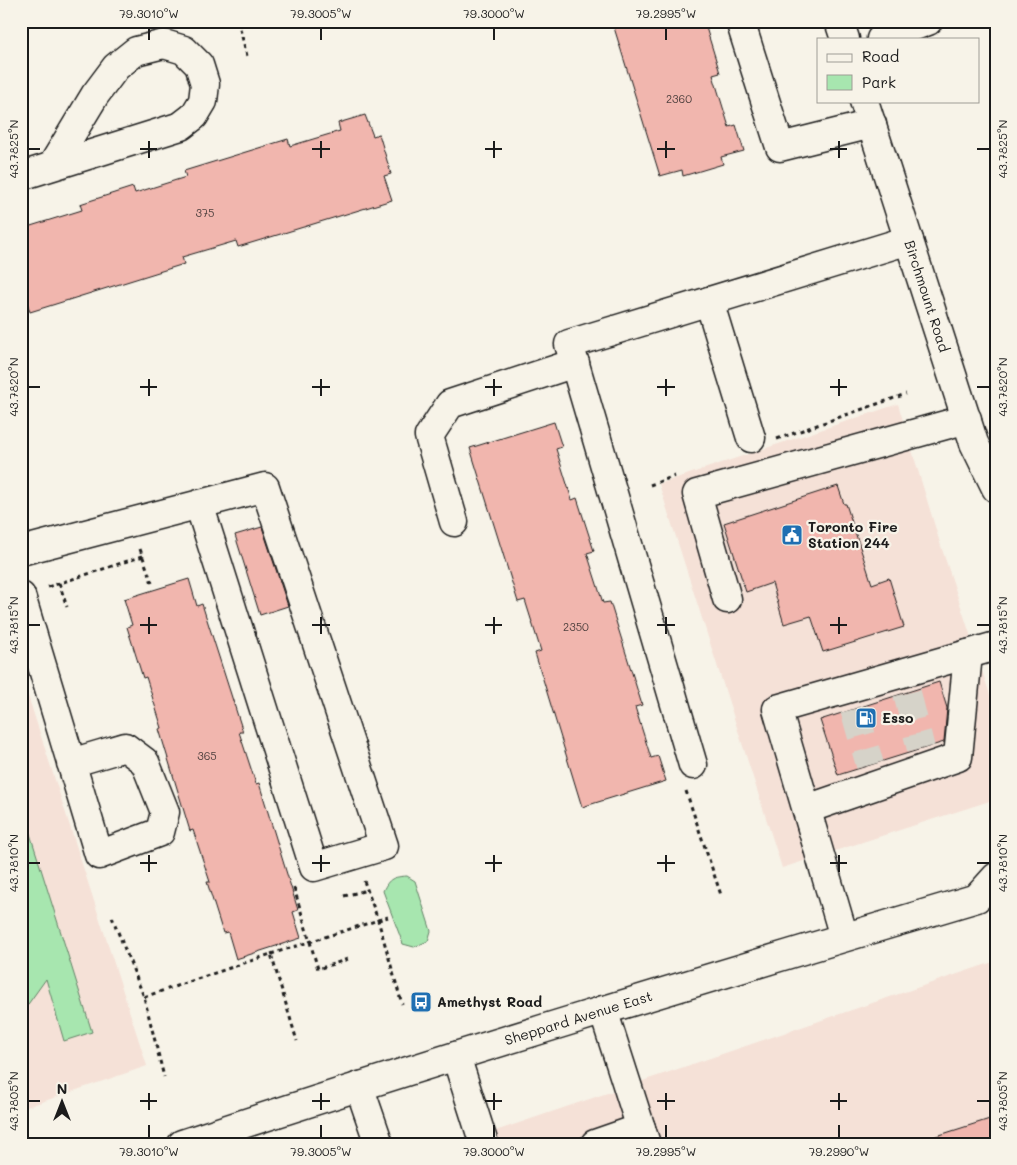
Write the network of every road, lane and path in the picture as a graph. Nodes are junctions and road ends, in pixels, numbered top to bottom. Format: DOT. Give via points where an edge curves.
graph roads {
  1 [pos="238,21"];
  2 [pos="740,21"];
  3 [pos="839,21"];
  4 [pos="928,21"];
  5 [pos="845,38"];
  6 [pos="884,38"];
  7 [pos="247,56"];
  8 [pos="868,113"];
  9 [pos="52,166"];
  10 [pos="21,176"];
  11 [pos="909,240"];
  12 [pos="709,301"];
  13 [pos="575,363"];
  14 [pos="967,419"];
  15 [pos="751,438"];
  16 [pos="996,488"];
  17 [pos="199,504"];
  18 [pos="130,522"];
  19 [pos="454,522"];
  20 [pos="21,551"];
  21 [pos="142,556"];
  22 [pos="59,584"];
  23 [pos="153,586"];
  24 [pos="34,592"];
  25 [pos="727,599"];
  26 [pos="67,607"];
  27 [pos="996,646"];
  28 [pos="968,654"];
  29 [pos="72,764"];
  30 [pos="693,765"];
  31 [pos="806,809"];
  32 [pos="996,878"];
  33 [pos="364,879"];
  34 [pos="367,890"];
  35 [pos="721,895"];
  36 [pos="344,896"];
  37 [pos="986,901"];
  38 [pos="112,917"];
  39 [pos="388,917"];
  40 [pos="378,920"];
  41 [pos="844,937"];
  42 [pos="271,954"];
  43 [pos="144,997"];
  44 [pos="402,1004"];
  45 [pos="603,1010"];
  46 [pos="297,1040"];
  47 [pos="456,1056"];
  48 [pos="164,1077"];
  49 [pos="359,1086"];
  50 [pos="643,1136"];
  51 [pos="182,1144"];
  52 [pos="379,1144"];
  53 [pos="484,1144"];
  54 [pos="596,1144"];
  1 -- 7 [label="path"];
  2 -- 8 [label="main road" via="780,147"];
  3 -- 5 [label="main road"];
  4 -- 6 [label="main road"];
  8 -- 11 [label="main road, Birchmount Road"];
  9 -- 9 [label="main road" via="181,126 194,116 202,101 205,84 199,66 184,50 164,44 136,51 116,67 95,95"];
  9 -- 10 [label="main road"];
  11 -- 12 [label="main road"];
  11 -- 14 [label="main road, Birchmount Road"];
  12 -- 13 [label="main road" via="569,344"];
  12 -- 15 [label="main road"];
  13 -- 19 [label="main road" via="450,404 429,436"];
  13 -- 30 [label="main road"];
  14 -- 16 [label="main road, Birchmount Road"];
  14 -- 25 [label="main road" via="697,494"];
  17 -- 17 [label="main road" via="265,487 384,846 314,867"];
  17 -- 18 [label="main road"];
  18 -- 20 [label="main road"];
  18 -- 21 [label="path"];
  21 -- 22 [label="path"];
  21 -- 23 [label="path"];
  22 -- 24 [label="path"];
  22 -- 26 [label="path"];
  24 -- 29 [label="main road"];
  27 -- 28 [label="main road"];
  28 -- 31 [label="main road" via="958,757 924,758 873,775"];
  28 -- 31 [label="main road" via="905,683 851,699 777,709"];
  30 -- 35 [label="path" via="679,771"];
  31 -- 41 [label="main road"];
  32 -- 37 [label="main road, Sheppard Avenue East"];
  33 -- 34 [label="path"];
  34 -- 36 [label="path"];
  34 -- 40 [label="path"];
  37 -- 41 [label="main road, Sheppard Avenue East"];
  38 -- 43 [label="path"];
  39 -- 40 [label="path"];
  40 -- 42 [label="path"];
  40 -- 44 [label="path"];
  41 -- 45 [label="main road, Sheppard Avenue East"];
  42 -- 43 [label="path"];
  42 -- 46 [label="path"];
  43 -- 48 [label="path"];
  45 -- 47 [label="main road, Sheppard Avenue East"];
  45 -- 50 [label="main road"];
  47 -- 49 [label="main road, Sheppard Avenue East"];
  47 -- 53 [label="main road"];
  49 -- 51 [label="main road, Sheppard Avenue East"];
  49 -- 52 [label="main road"];
  50 -- 54 [label="main road"];
}
